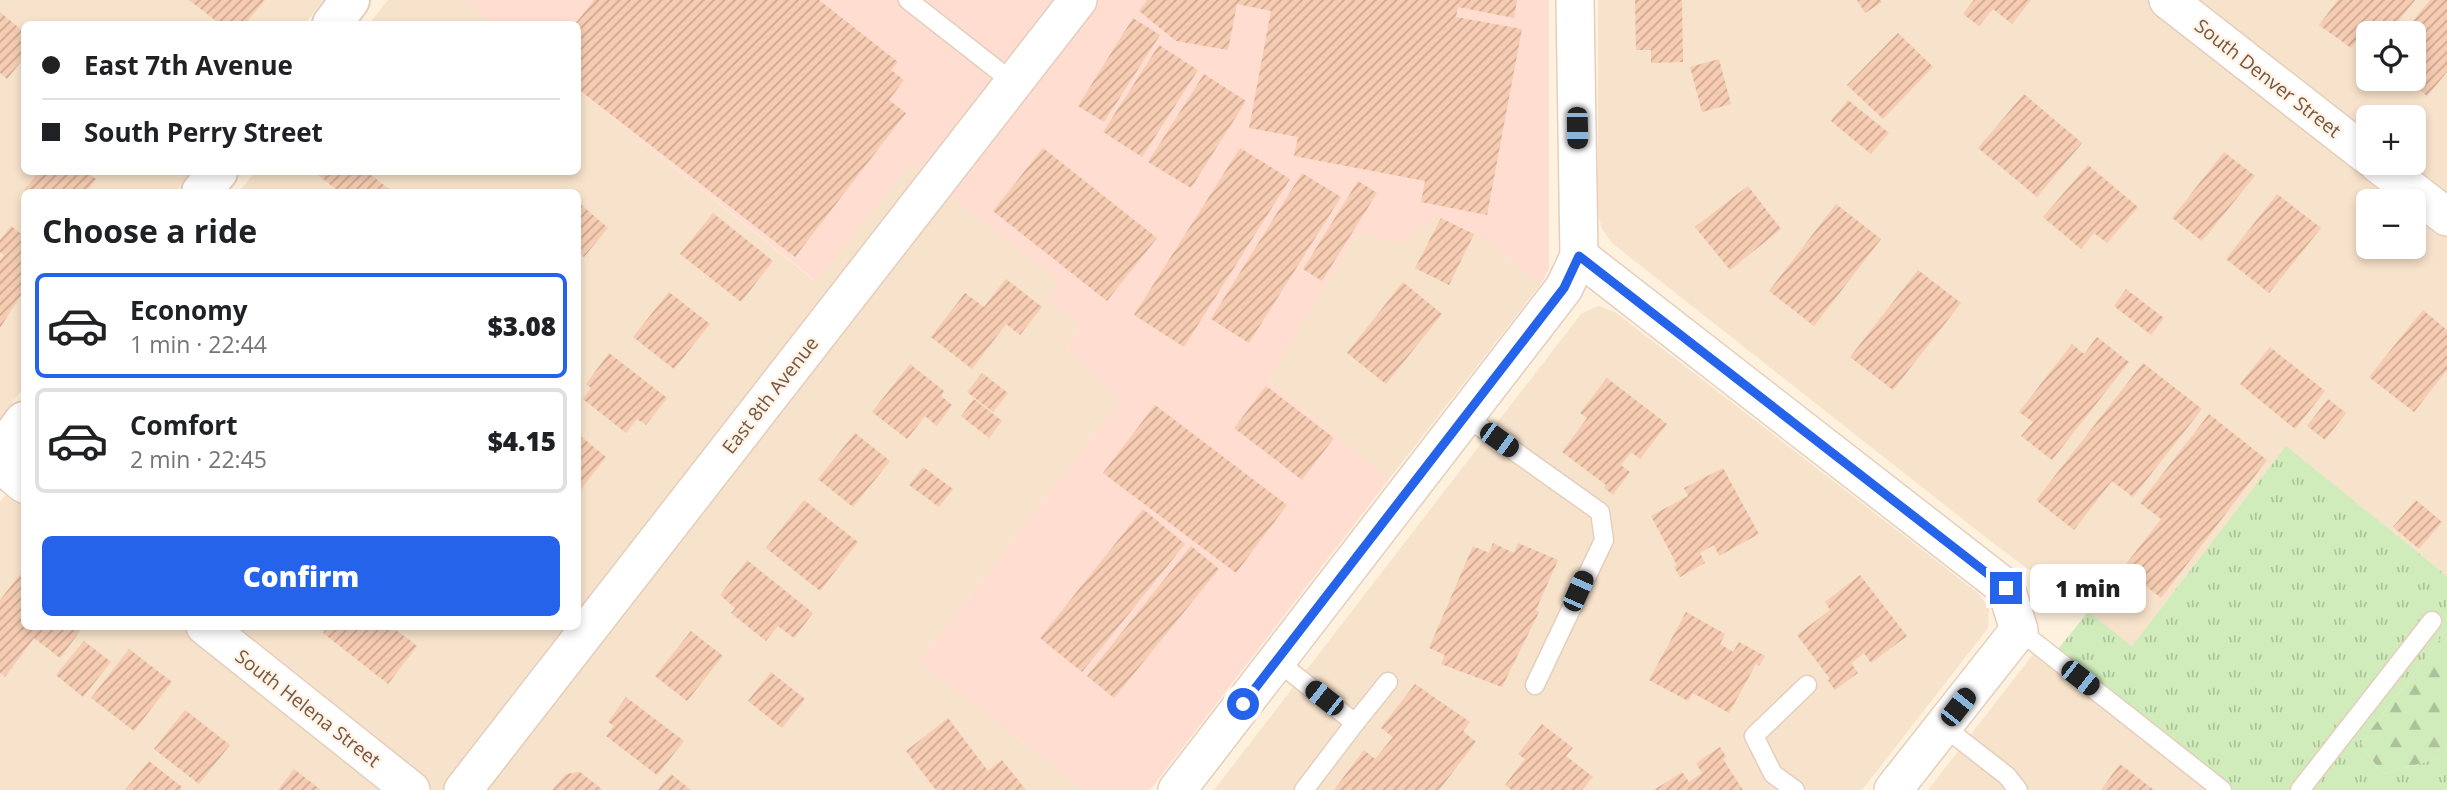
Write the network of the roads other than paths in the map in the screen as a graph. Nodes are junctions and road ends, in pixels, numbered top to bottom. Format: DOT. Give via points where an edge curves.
graph roads {
  1 [pos="351,0"];
  2 [pos="1078,0"];
  3 [pos="1575,0"];
  4 [pos="2168,0"];
  5 [pos="916,2"];
  6 [pos="334,21"];
  7 [pos="1014,83"];
  8 [pos="2356,147"];
  9 [pos="215,175"];
  10 [pos="2393,175"];
  11 [pos="204,189"];
  12 [pos="2447,217"];
  13 [pos="1579,256"];
  14 [pos="1465,416"];
  15 [pos="21,425"];
  16 [pos="0,453"];
  17 [pos="0,464"];
  18 [pos="21,482"];
  19 [pos="2432,621"];
  20 [pos="210,630"];
  21 [pos="2019,630"];
  22 [pos="1276,661"];
  23 [pos="1388,682"];
  24 [pos="1535,685"];
  25 [pos="1807,685"];
  26 [pos="1354,723"];
  27 [pos="1943,726"];
  28 [pos="411,790"];
  29 [pos="463,790"];
  30 [pos="1177,790"];
  31 [pos="1304,790"];
  32 [pos="1795,790"];
  33 [pos="1894,790"];
  34 [pos="2018,790"];
  35 [pos="2222,790"];
  36 [pos="2300,790"];
  1 -- 6 [label="street"];
  2 -- 7 [label="street, East 8th Avenue"];
  3 -- 13 [label="street"];
  4 -- 8 [label="street, South Denver Street"];
  5 -- 7 [label="lane"];
  7 -- 29 [label="street, East 8th Avenue"];
  9 -- 11 [label="street"];
  10 -- 12 [label="street"];
  13 -- 14 [label="street" via="1564,288"];
  13 -- 21 [label="street" via="2006,588"];
  14 -- 22 [label="street"];
  14 -- 24 [label="lane" via="1600,512 1604,540"];
  15 -- 16 [label="street"];
  17 -- 18 [label="street"];
  19 -- 36 [label="lane"];
  20 -- 28 [label="street, South Helena Street"];
  21 -- 27 [label="street"];
  21 -- 35 [label="lane"];
  22 -- 26 [label="lane"];
  22 -- 30 [label="street"];
  23 -- 26 [label="lane"];
  25 -- 32 [label="lane" via="1755,736 1773,774"];
  26 -- 31 [label="lane"];
  27 -- 33 [label="street"];
  27 -- 34 [label="lane" via="2007,776"];
}
